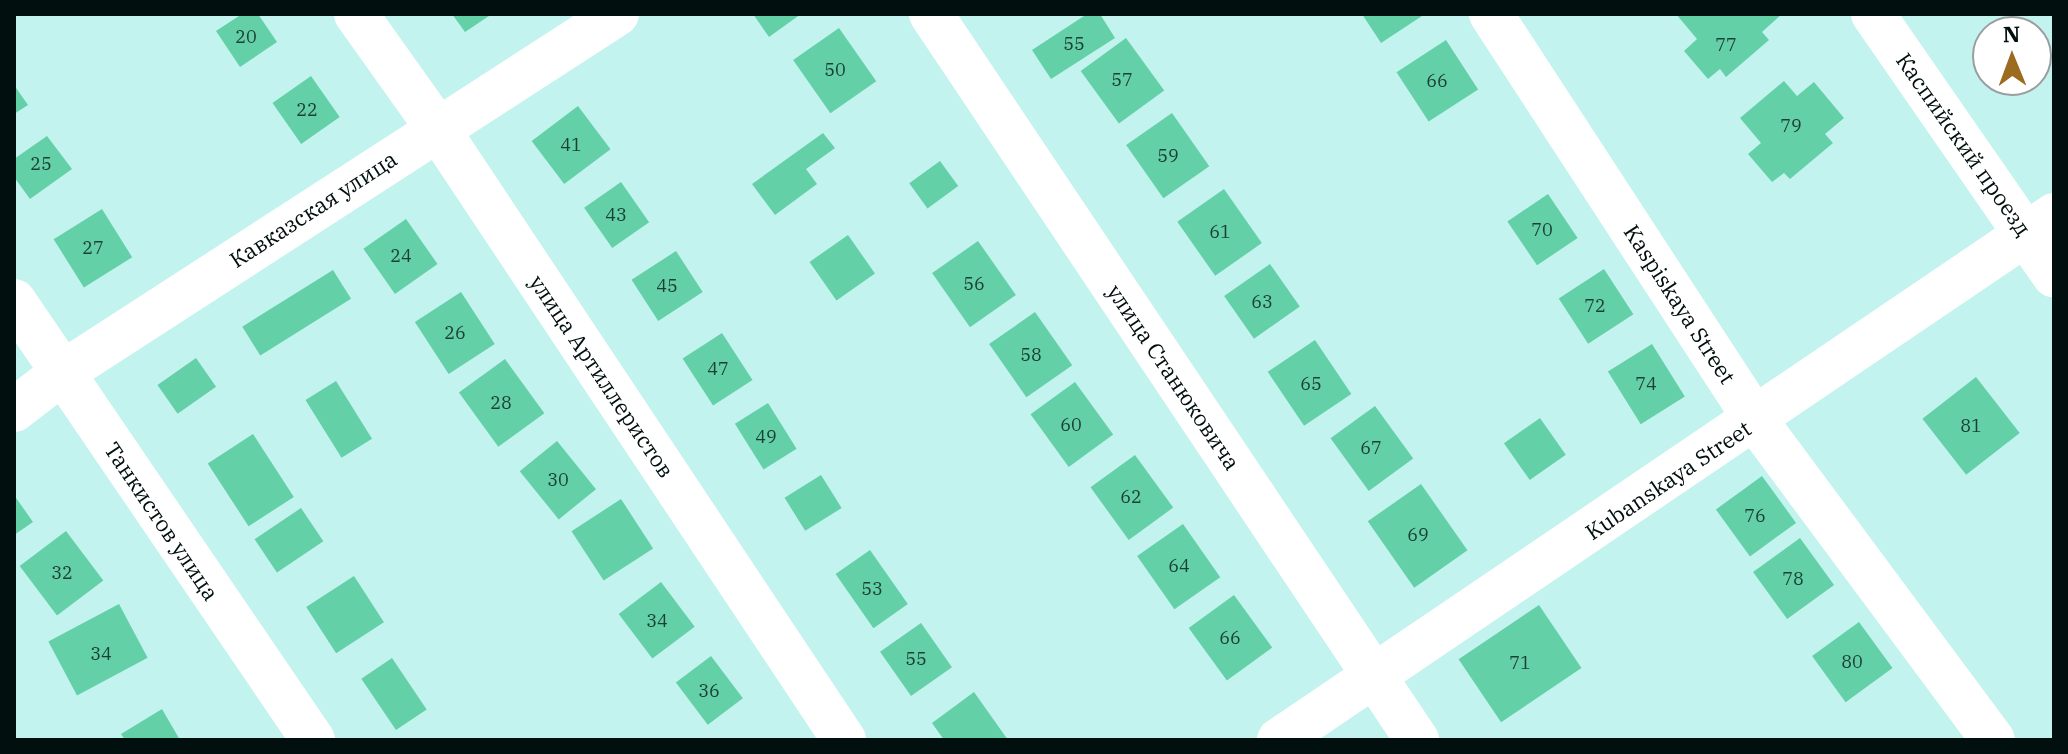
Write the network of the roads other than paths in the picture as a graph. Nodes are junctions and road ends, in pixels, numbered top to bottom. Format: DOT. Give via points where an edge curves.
graph roads {
  1 [pos="356,14"];
  2 [pos="617,14"];
  3 [pos="931,14"];
  4 [pos="1491,14"];
  5 [pos="1873,14"];
  6 [pos="437,128"];
  7 [pos="2040,224"];
  8 [pos="2054,275"];
  9 [pos="14,301"];
  10 [pos="62,373"];
  11 [pos="14,410"];
  12 [pos="1756,421"];
  13 [pos="1375,678"];
  14 [pos="313,740"];
  15 [pos="844,740"];
  16 [pos="1279,740"];
  17 [pos="1417,740"];
  18 [pos="1993,740"];
  1 -- 6 [label="street, улица Артиллеристов"];
  2 -- 6 [label="street, Кавказская улица"];
  3 -- 13 [label="street, улица Станюковича"];
  4 -- 12 [label="street, Kaspiskaya Street"];
  5 -- 7 [label="street, Каспийский проезд"];
  6 -- 10 [label="street, Кавказская улица"];
  6 -- 15 [label="street, улица Артиллеристов"];
  7 -- 8 [label="street, Каспийский проезд"];
  7 -- 12 [label="street, Kubanskaya Street"];
  9 -- 10 [label="street, Танкистов улица"];
  10 -- 11 [label="street, Кавказская улица"];
  10 -- 14 [label="street, Танкистов улица"];
  12 -- 13 [label="street, Kubanskaya Street"];
  12 -- 18 [label="street, Kaspiskaya Street"];
  13 -- 16 [label="street, Kubanskaya Street"];
  13 -- 17 [label="street, улица Станюковича"];
}
